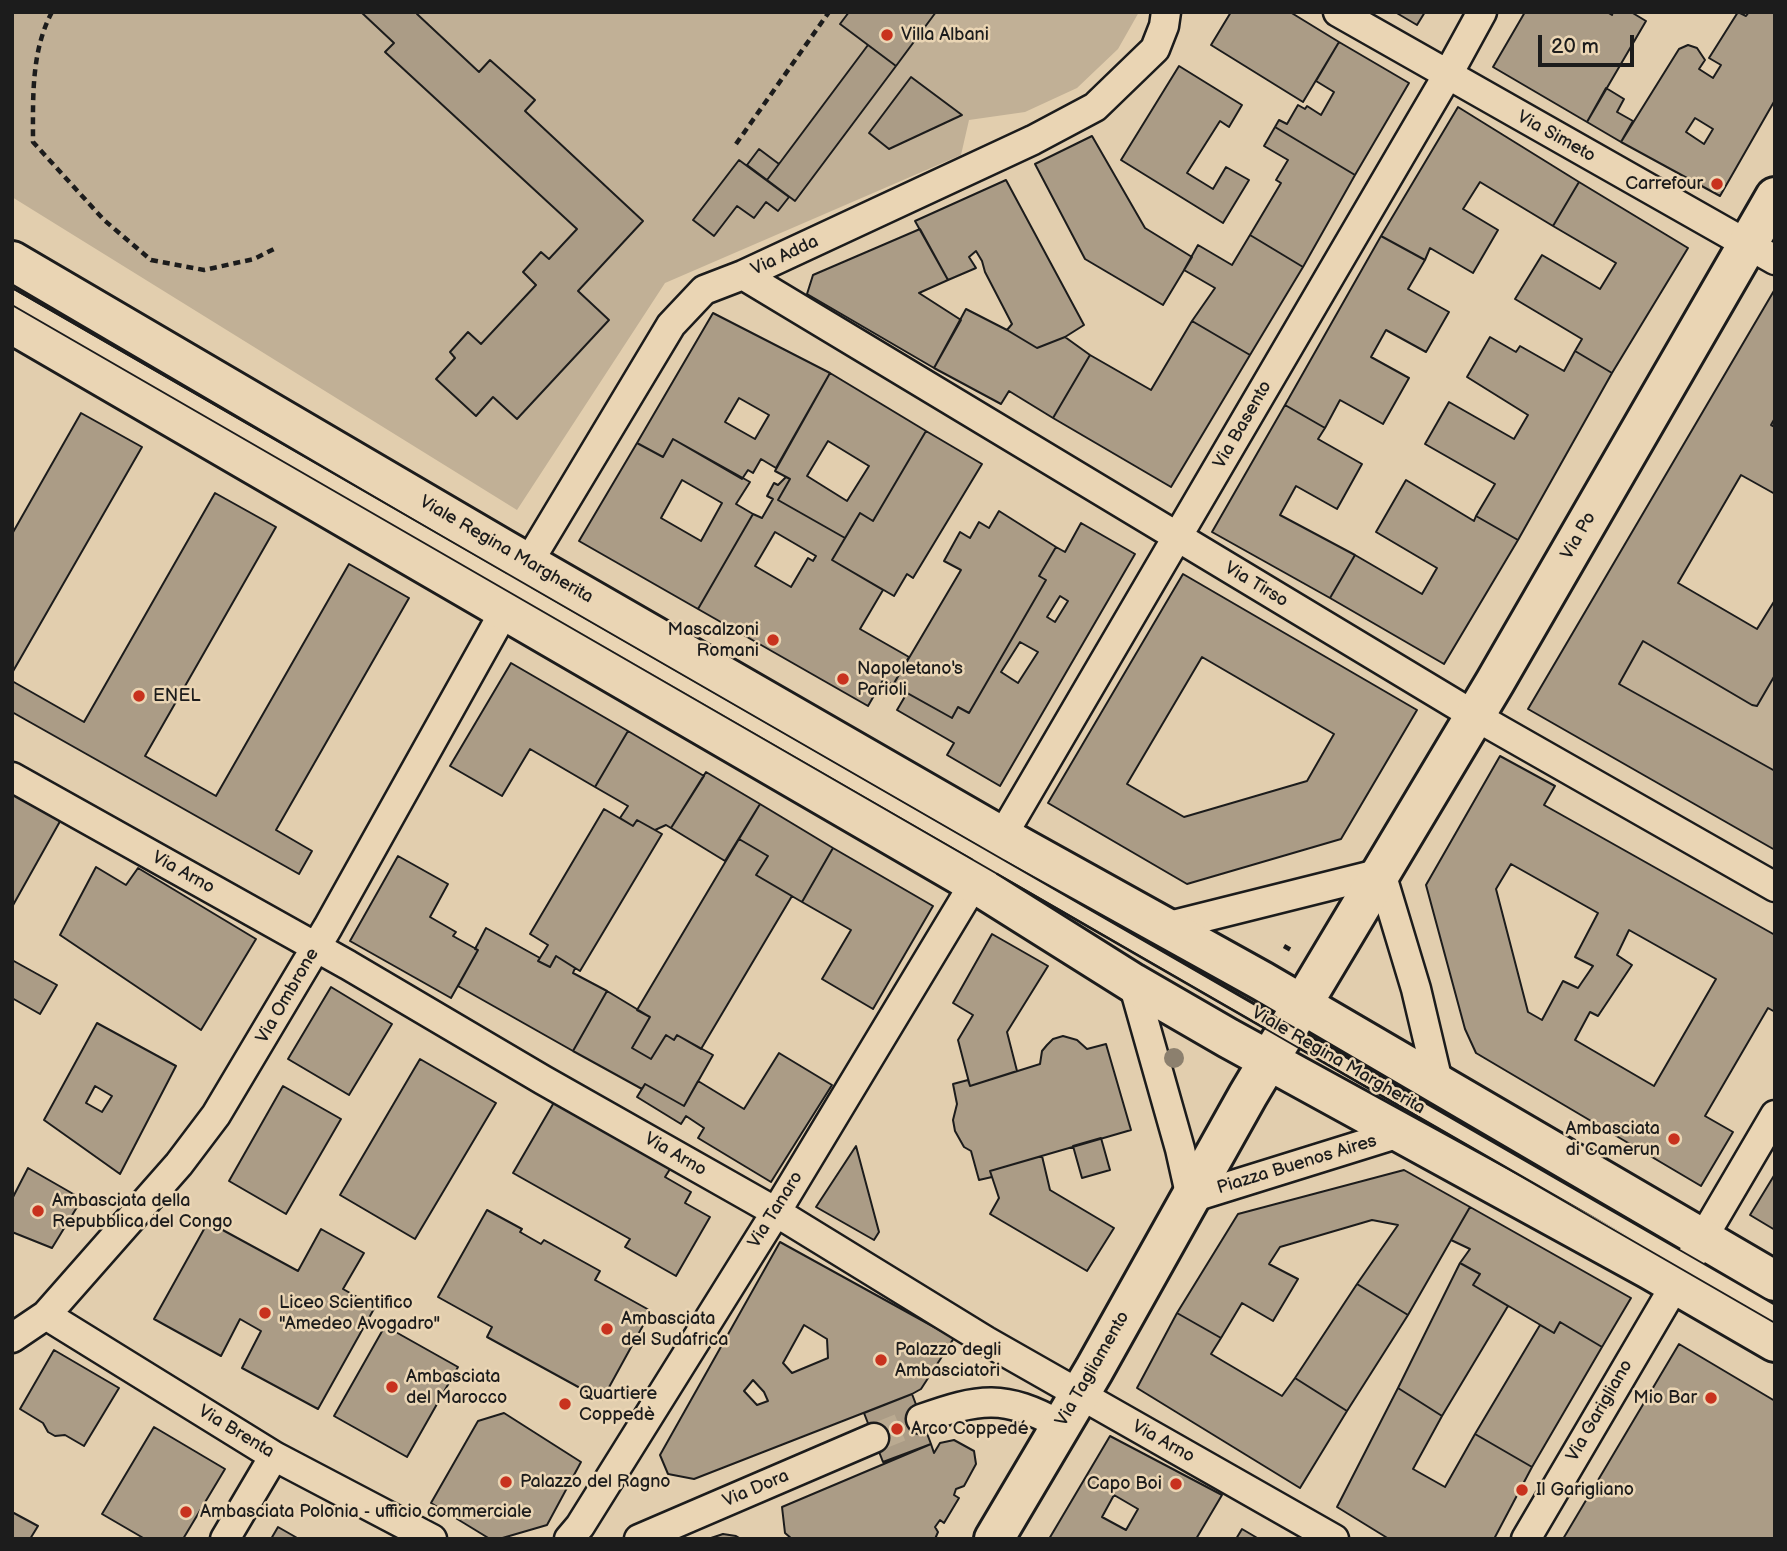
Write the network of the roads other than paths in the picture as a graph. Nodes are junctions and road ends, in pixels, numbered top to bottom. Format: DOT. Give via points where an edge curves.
graph roads {
  1 [pos="1166,12"];
  2 [pos="1338,12"];
  3 [pos="1482,12"];
  4 [pos="1447,76"];
  5 [pos="1775,197"];
  6 [pos="1761,251"];
  7 [pos="12,261"];
  8 [pos="743,275"];
  9 [pos="12,297"];
  10 [pos="12,324"];
  11 [pos="1177,538"];
  12 [pos="517,587"];
  13 [pos="1475,716"];
  14 [pos="12,777"];
  15 [pos="988,860"];
  16 [pos="1381,873"];
  17 [pos="1775,887"];
  18 [pos="1166,927"];
  19 [pos="316,947"];
  20 [pos="1133,983"];
  21 [pos="1285,1032"];
  22 [pos="1439,1086"];
  23 [pos="1775,1115"];
  24 [pos="1403,1132"];
  25 [pos="1191,1198"];
  26 [pos="775,1212"];
  27 [pos="1688,1262"];
  28 [pos="1775,1280"];
  29 [pos="1775,1314"];
  30 [pos="46,1315"];
  31 [pos="12,1338"];
  32 [pos="1775,1342"];
  33 [pos="1070,1410"];
  34 [pos="921,1419"];
  35 [pos="874,1438"];
  36 [pos="274,1456"];
  37 [pos="572,1536"];
  38 [pos="225,1539"];
  39 [pos="432,1539"];
  40 [pos="639,1539"];
  41 [pos="994,1539"];
  42 [pos="1334,1539"];
  43 [pos="1526,1539"];
  1 -- 8 [label="street, Via Adda" via="1155,49 1095,107"];
  2 -- 4 [label="street, Via Simeto"];
  3 -- 4 [label="street, Via Basento"];
  4 -- 6 [label="street, Via Simeto"];
  4 -- 11 [label="street, Via Basento"];
  5 -- 6 [label="main road, Via Po"];
  6 -- 13 [label="main road, Via Po"];
  7 -- 12 [label="main road, Viale Regina Margherita"];
  8 -- 11 [label="street, Via Tirso"];
  8 -- 12 [label="street, Via Adda" via="704,290 671,325"];
  9 -- 12 [label="lane, Viale Regina Margherita"];
  10 -- 12 [label="main road, Viale Regina Margherita"];
  11 -- 13 [label="street, Via Tirso"];
  11 -- 15 [label="street, Via Basento"];
  12 -- 15 [label="main road, Viale Regina Margherita"];
  12 -- 15 [label="main road, Viale Regina Margherita"];
  12 -- 19 [label="street, Via Ombrone"];
  13 -- 16 [label="main road, Via Po"];
  13 -- 17 [label="street, Via Tirso"];
  14 -- 19 [label="street, Via Arno"];
  15 -- 18 [label="main road, Viale Regina Margherita"];
  15 -- 20 [label="main road, Viale Regina Margherita"];
  15 -- 21 [label="lane, Viale Regina Margherita"];
  15 -- 26 [label="street, Via Tanaro"];
  16 -- 18 [label="street"];
  16 -- 21 [label="main road, Piazza Buenos Aires"];
  16 -- 22 [label="street"];
  18 -- 21 [label="main road, Viale Regina Margherita"];
  19 -- 26 [label="street, Via Arno"];
  19 -- 30 [label="street, Via Ombrone" via="205,1132"];
  20 -- 21 [label="main road, Viale Regina Margherita"];
  20 -- 25 [label="street"];
  21 -- 22 [label="main road, Viale Regina Margherita"];
  21 -- 24 [label="main road, Viale Regina Margherita"];
  21 -- 25 [label="main road, Piazza Buenos Aires"];
  21 -- 27 [label="lane, Viale Regina Margherita"];
  22 -- 27 [label="main road, Viale Regina Margherita"];
  23 -- 27 [label="street, Via Garigliano"];
  24 -- 25 [label="street, Piazza Buenos Aires"];
  24 -- 27 [label="main road, Viale Regina Margherita"];
  25 -- 33 [label="main road, Via Tagliamento"];
  26 -- 33 [label="street, Via Arno" via="986,1340"];
  26 -- 37 [label="street, Via Tanaro"];
  27 -- 28 [label="main road, Viale Regina Margherita"];
  27 -- 29 [label="lane, Viale Regina Margherita"];
  27 -- 32 [label="main road, Viale Regina Margherita"];
  27 -- 43 [label="street, Via Garigliano"];
  30 -- 31 [label="street, Via Ombrone"];
  30 -- 36 [label="street, Via Brenta"];
  33 -- 34 [label="street" via="991,1401"];
  33 -- 41 [label="main road, Via Tagliamento"];
  33 -- 42 [label="street, Via Arno"];
  35 -- 40 [label="street, Via Dora"];
  36 -- 38 [label="street"];
  36 -- 39 [label="street, Via Brenta"];
}
